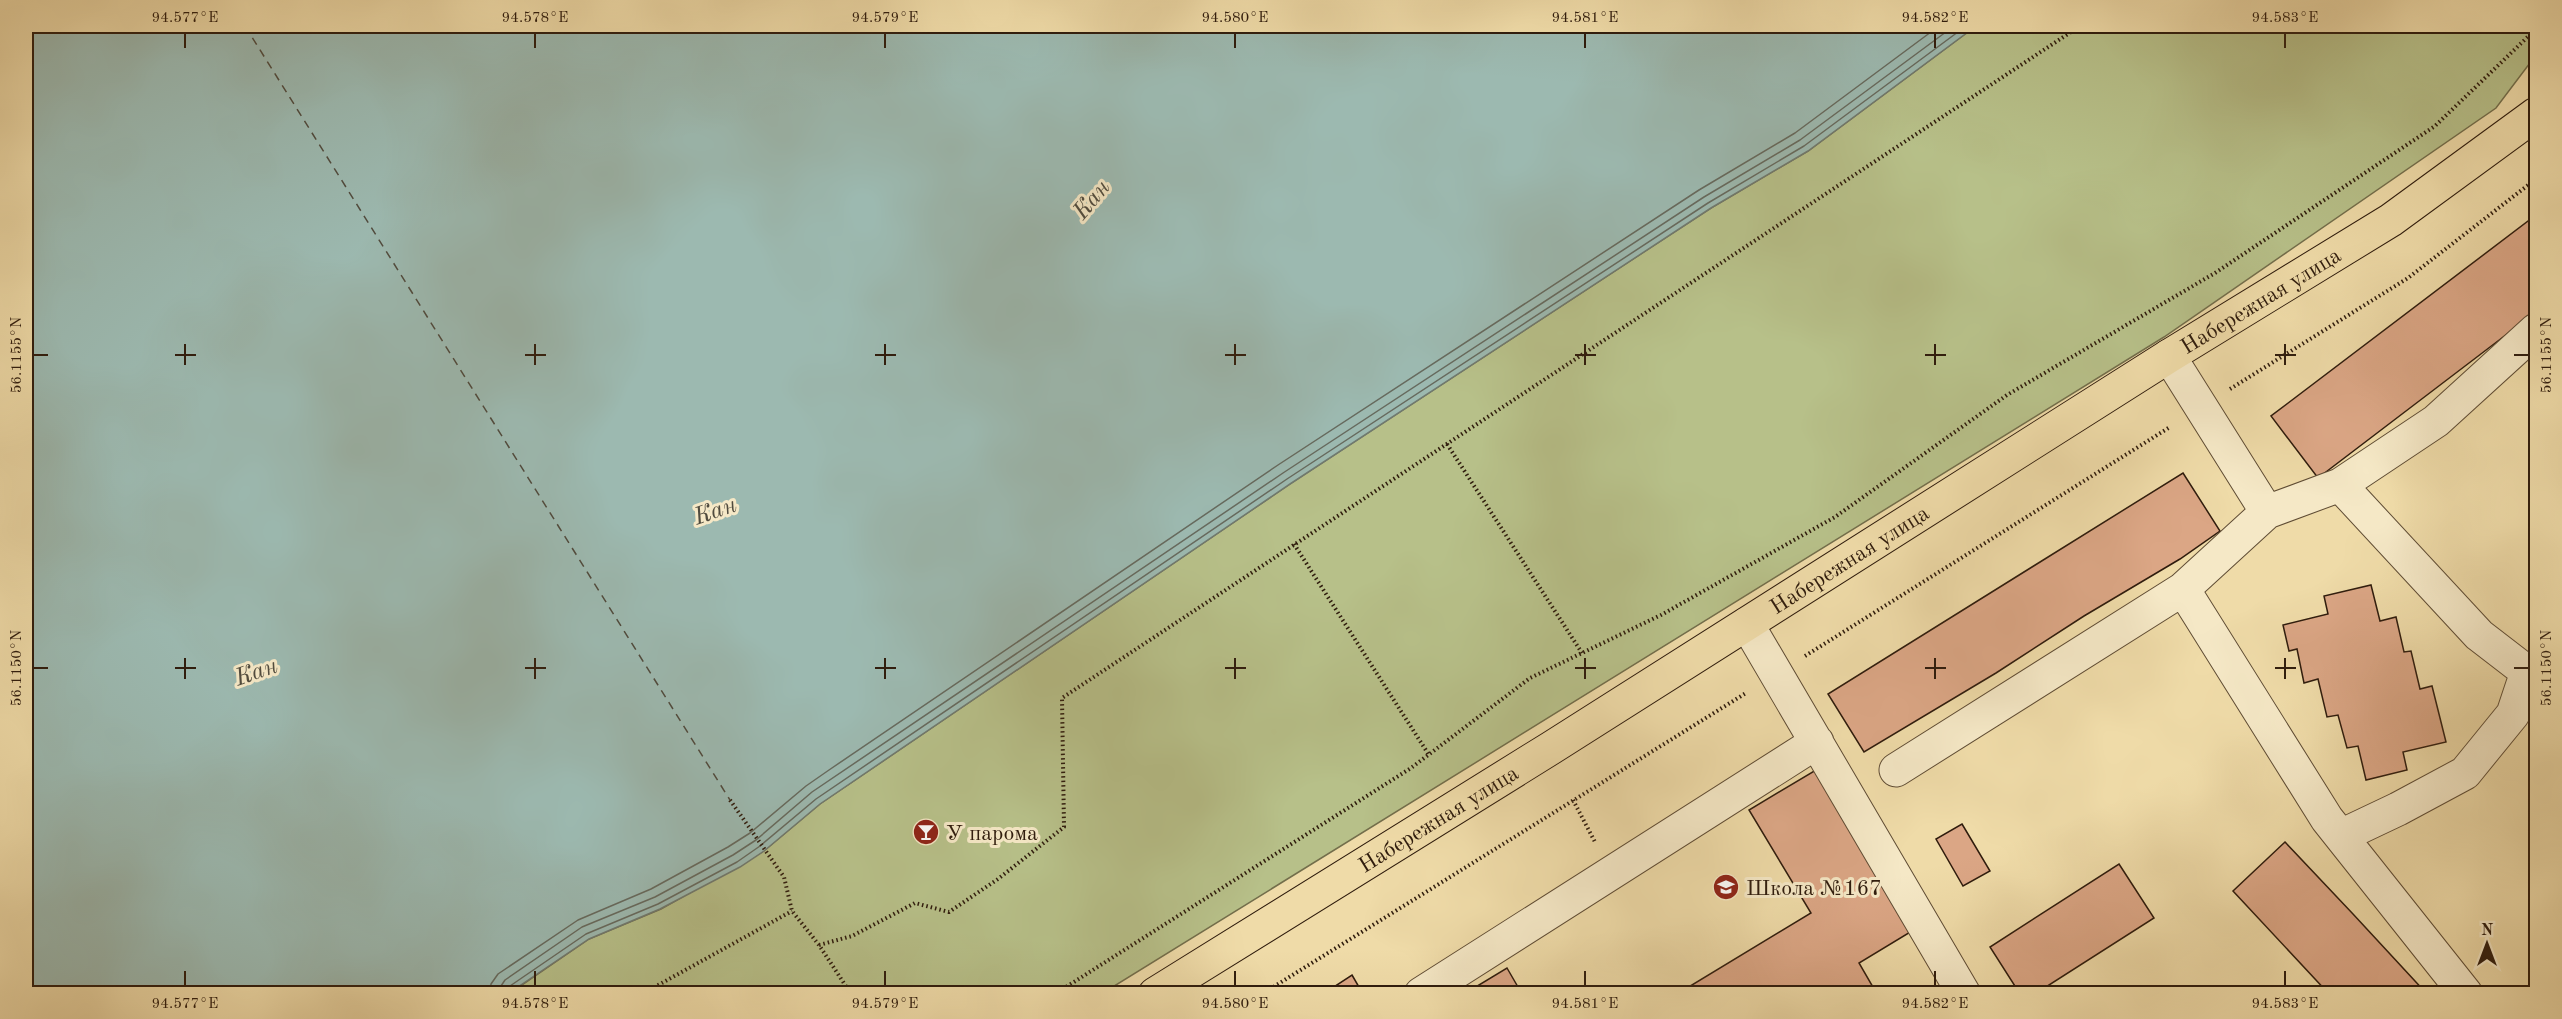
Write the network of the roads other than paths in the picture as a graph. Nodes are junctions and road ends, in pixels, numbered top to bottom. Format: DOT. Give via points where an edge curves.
graph roads {
  1 [pos="2536,114"];
  2 [pos="2536,330"];
  3 [pos="2169,356"];
  4 [pos="2340,485"];
  5 [pos="2267,512"];
  6 [pos="2183,589"];
  7 [pos="1747,624"];
  8 [pos="1817,742"];
  9 [pos="1896,770"];
  10 [pos="2341,836"];
  11 [pos="1155,993"];
  12 [pos="1421,993"];
  13 [pos="1964,993"];
  14 [pos="2466,993"];
  1 -- 3 [label="main road, Набережная улица" via="2391,220"];
  2 -- 4 [label="lane" via="2436,421"];
  3 -- 5 [label="lane"];
  3 -- 7 [label="main road, Набережная улица"];
  4 -- 5 [label="lane"];
  4 -- 10 [label="lane" via="2479,635 2527,672 2513,714 2465,773"];
  5 -- 6 [label="lane"];
  6 -- 9 [label="lane"];
  6 -- 10 [label="lane"];
  7 -- 8 [label="lane"];
  7 -- 11 [label="main road, Набережная улица"];
  8 -- 12 [label="lane"];
  8 -- 13 [label="lane"];
  10 -- 14 [label="lane"];
}
